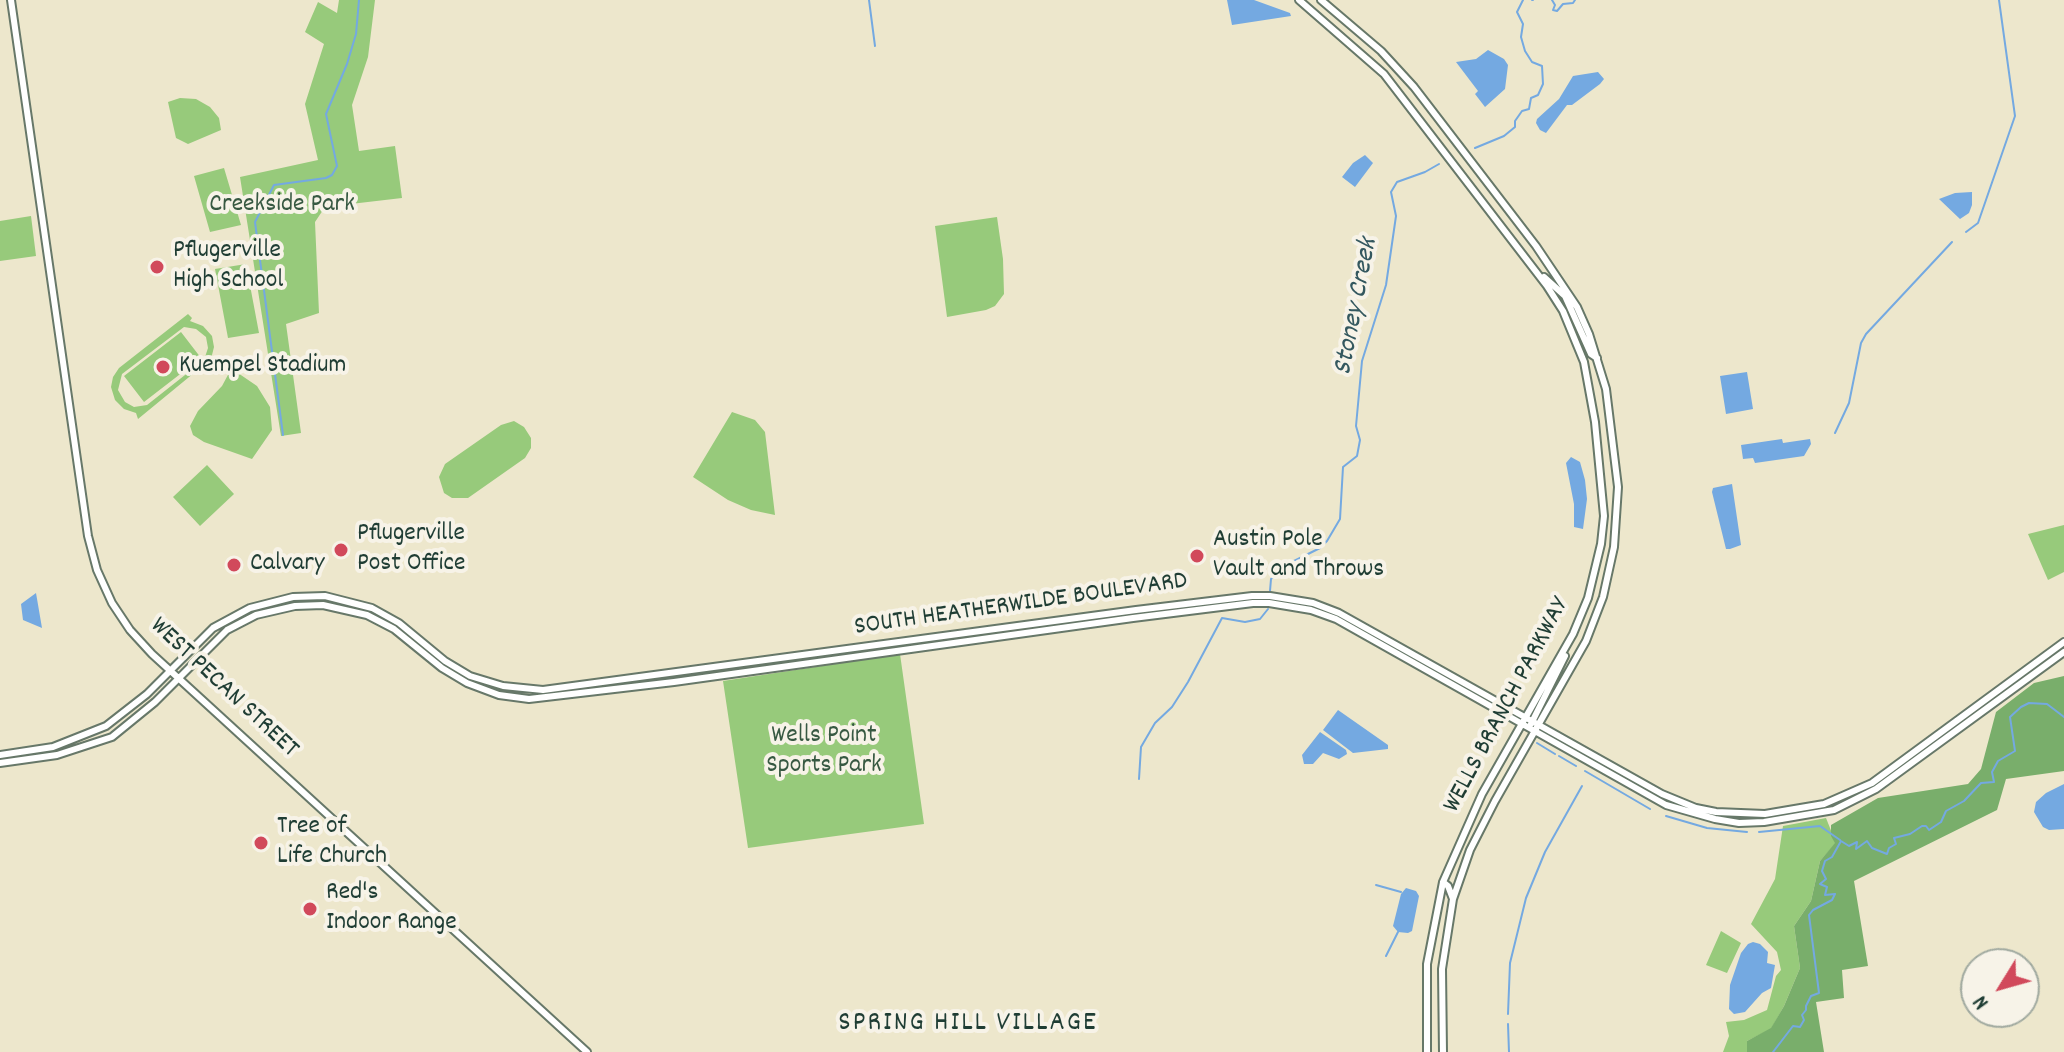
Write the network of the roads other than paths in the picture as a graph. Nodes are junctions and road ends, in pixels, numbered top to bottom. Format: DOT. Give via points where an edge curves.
graph roads {
  1 [pos="11,0"];
  2 [pos="1299,0"];
  3 [pos="1321,0"];
  4 [pos="1414,87"];
  5 [pos="1402,97"];
  6 [pos="1538,273"];
  7 [pos="1597,358"];
  8 [pos="1601,544"];
  9 [pos="1614,547"];
  10 [pos="325,596"];
  11 [pos="323,605"];
  12 [pos="387,615"];
  13 [pos="229,617"];
  14 [pos="383,623"];
  15 [pos="235,625"];
  16 [pos="420,639"];
  17 [pos="2064,642"];
  18 [pos="414,646"];
  19 [pos="2064,652"];
  20 [pos="759,665"];
  21 [pos="170,670"];
  22 [pos="673,674"];
  23 [pos="179,678"];
  24 [pos="674,682"];
  25 [pos="1526,720"];
  26 [pos="1536,728"];
  27 [pos="90,734"];
  28 [pos="94,744"];
  29 [pos="0,755"];
  30 [pos="0,763"];
  31 [pos="1896,770"];
  32 [pos="1448,869"];
  33 [pos="1443,882"];
  34 [pos="1457,888"];
  35 [pos="1453,899"];
  36 [pos="587,1052"];
  37 [pos="1427,1052"];
  38 [pos="1443,1052"];
  1 -- 21 [label="main road, WEST PECAN STREET" via="91,553 122,618"];
  2 -- 5 [label="main road, WELLS BRANCH PARKWAY" via="1365,55"];
  3 -- 4 [label="main road, WELLS BRANCH PARKWAY"];
  4 -- 5 [label="main road"];
  4 -- 7 [label="main road, WELLS BRANCH PARKWAY" via="1561,280"];
  5 -- 6 [label="main road, WELLS BRANCH PARKWAY"];
  6 -- 7 [label="main road" via="1562,292"];
  6 -- 8 [label="main road, WELLS BRANCH PARKWAY" via="1563,311 1584,362 1602,485"];
  7 -- 9 [label="main road, WELLS BRANCH PARKWAY" via="1618,487"];
  8 -- 9 [label="main road"];
  8 -- 25 [label="main road, WELLS BRANCH PARKWAY" via="1573,634"];
  9 -- 26 [label="main road, WELLS BRANCH PARKWAY" via="1586,641"];
  10 -- 11 [label="main road"];
  10 -- 12 [label="main road, SOUTH HEATHERWILDE BOULEVARD"];
  10 -- 13 [label="main road, SOUTH HEATHERWILDE BOULEVARD" via="279,599"];
  11 -- 14 [label="main road, SOUTH HEATHERWILDE BOULEVARD"];
  11 -- 15 [label="main road, SOUTH HEATHERWILDE BOULEVARD" via="283,607"];
  12 -- 14 [label="main road"];
  12 -- 16 [label="main road, SOUTH HEATHERWILDE BOULEVARD"];
  13 -- 15 [label="main road"];
  13 -- 21 [label="main road, SOUTH HEATHERWILDE BOULEVARD"];
  14 -- 18 [label="main road, SOUTH HEATHERWILDE BOULEVARD"];
  15 -- 23 [label="main road, SOUTH HEATHERWILDE BOULEVARD"];
  16 -- 18 [label="main road"];
  16 -- 22 [label="main road, SOUTH HEATHERWILDE BOULEVARD" via="470,676 516,689 559,689"];
  17 -- 31 [label="main road"];
  18 -- 24 [label="main road, SOUTH HEATHERWILDE BOULEVARD" via="467,683 516,698"];
  19 -- 31 [label="main road"];
  20 -- 22 [label="main road, SOUTH HEATHERWILDE BOULEVARD"];
  20 -- 24 [label="main road, SOUTH HEATHERWILDE BOULEVARD"];
  20 -- 25 [label="main road, SOUTH HEATHERWILDE BOULEVARD" via="1252,596 1292,598 1339,613"];
  21 -- 23 [label="main road, WEST PECAN STREET"];
  21 -- 27 [label="main road, SOUTH HEATHERWILDE BOULEVARD" via="133,707"];
  22 -- 24 [label="main road"];
  23 -- 28 [label="main road, SOUTH HEATHERWILDE BOULEVARD" via="136,719"];
  23 -- 36 [label="main road, WEST PECAN STREET"];
  25 -- 26 [label="main road"];
  25 -- 32 [label="main road, WELLS BRANCH PARKWAY" via="1482,794"];
  26 -- 31 [label="main road" via="1666,805 1739,823 1834,810 1873,790"];
  26 -- 34 [label="main road, WELLS BRANCH PARKWAY" via="1470,850"];
  27 -- 28 [label="main road"];
  27 -- 29 [label="main road, SOUTH HEATHERWILDE BOULEVARD" via="53,747"];
  28 -- 30 [label="main road, SOUTH HEATHERWILDE BOULEVARD"];
  32 -- 33 [label="main road, WELLS BRANCH PARKWAY"];
  32 -- 34 [label="main road"];
  33 -- 35 [label="main road"];
  33 -- 37 [label="main road, WELLS BRANCH PARKWAY" via="1427,964"];
  34 -- 35 [label="main road, WELLS BRANCH PARKWAY"];
  35 -- 38 [label="main road, WELLS BRANCH PARKWAY" via="1442,969"];
}
